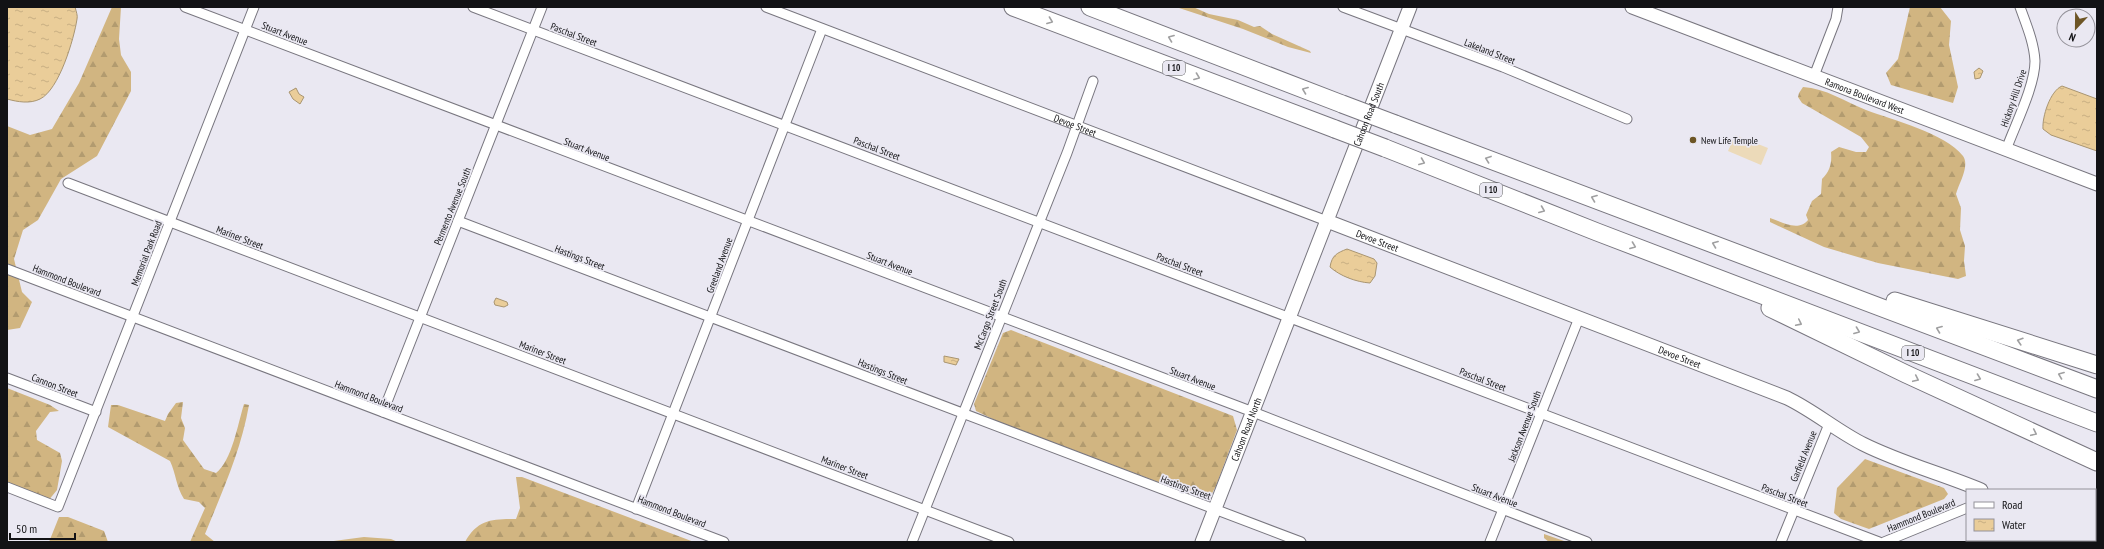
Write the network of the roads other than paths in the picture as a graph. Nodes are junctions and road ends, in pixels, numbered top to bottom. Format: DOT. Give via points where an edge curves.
graph roads {
  1 [pos="185,7"];
  2 [pos="254,7"];
  3 [pos="473,7"];
  4 [pos="542,7"];
  5 [pos="766,7"];
  6 [pos="1013,7"];
  7 [pos="1090,7"];
  8 [pos="1343,7"];
  9 [pos="1410,7"];
  10 [pos="1632,7"];
  11 [pos="1838,7"];
  12 [pos="2020,7"];
  13 [pos="822,29"];
  14 [pos="1401,29"];
  15 [pos="245,30"];
  16 [pos="533,30"];
  17 [pos="1814,76"];
  18 [pos="1093,81"];
  19 [pos="1627,119"];
  20 [pos="496,125"];
  21 [pos="786,125"];
  22 [pos="1076,126"];
  23 [pos="2006,150"];
  24 [pos="68,183"];
  25 [pos="2097,184"];
  26 [pos="170,221"];
  27 [pos="458,221"];
  28 [pos="748,221"];
  29 [pos="1327,221"];
  30 [pos="1039,222"];
  31 [pos="1752,257"];
  32 [pos="7,269"];
  33 [pos="1729,282"];
  34 [pos="421,316"];
  35 [pos="1289,316"];
  36 [pos="132,317"];
  37 [pos="1001,317"];
  38 [pos="711,318"];
  39 [pos="1579,318"];
  40 [pos="2097,365"];
  41 [pos="7,378"];
  42 [pos="2097,389"];
  43 [pos="96,412"];
  44 [pos="383,412"];
  45 [pos="1253,412"];
  46 [pos="1541,413"];
  47 [pos="673,414"];
  48 [pos="963,414"];
  49 [pos="2097,423"];
  50 [pos="1829,424"];
  51 [pos="2097,462"];
  52 [pos="7,487"];
  53 [pos="1978,489"];
  54 [pos="1966,508"];
  55 [pos="636,509"];
  56 [pos="1215,509"];
  57 [pos="1503,509"];
  58 [pos="925,510"];
  59 [pos="1794,510"];
  60 [pos="724,542"];
  61 [pos="912,542"];
  62 [pos="1009,542"];
  63 [pos="1202,542"];
  64 [pos="1300,542"];
  65 [pos="1490,542"];
  66 [pos="1588,542"];
  67 [pos="1781,542"];
  68 [pos="1880,542"];
  69 [pos="1884,542"];
  1 -- 15 [label="street, Stuart Avenue"];
  2 -- 15 [label="street, Memorial Park Road"];
  3 -- 16 [label="street, Paschal Street"];
  4 -- 16 [label="street, Permento Avenue South"];
  5 -- 13 [label="street, Devoe Street"];
  6 -- 33 [label="highway, I 10, one-way, bridge"];
  31 -- 7 [label="highway, one-way, bridge"];
  8 -- 14 [label="street, Lakeland Street"];
  9 -- 14 [label="street, Cahoon Road South"];
  10 -- 17 [label="street, Ramona Boulevard West"];
  11 -- 17 [label="street" via="1836,19"];
  12 -- 23 [label="street, Hickory Hill Drive" via="2033,46 2034,69 2031,84"];
  13 -- 21 [label="street, Greeland Avenue"];
  13 -- 22 [label="street, Devoe Street"];
  14 -- 19 [label="street, Lakeland Street"];
  14 -- 29 [label="street, Cahoon Road South"];
  15 -- 20 [label="street, Stuart Avenue"];
  15 -- 26 [label="street, Memorial Park Road"];
  16 -- 20 [label="street, Permento Avenue South"];
  16 -- 21 [label="street, Paschal Street"];
  17 -- 23 [label="street, Ramona Boulevard West"];
  18 -- 22 [label="street, McCargo Street South"];
  20 -- 27 [label="street, Permento Avenue South"];
  20 -- 28 [label="street, Stuart Avenue"];
  21 -- 28 [label="street, Greeland Avenue"];
  21 -- 30 [label="street, Paschal Street"];
  22 -- 29 [label="street, Devoe Street"];
  22 -- 30 [label="street, McCargo Street South"];
  23 -- 25 [label="street, Ramona Boulevard West"];
  24 -- 26 [label="street, Mariner Street"];
  26 -- 34 [label="street, Mariner Street"];
  26 -- 36 [label="street, Memorial Park Road"];
  27 -- 34 [label="street, Permento Avenue South"];
  27 -- 38 [label="street, Hastings Street"];
  28 -- 37 [label="street, Stuart Avenue"];
  28 -- 38 [label="street, Greeland Avenue"];
  29 -- 35 [label="street"];
  29 -- 39 [label="street, Devoe Street"];
  30 -- 35 [label="street, Paschal Street"];
  30 -- 37 [label="street, McCargo Street South"];
  40 -- 31 [label="highway, one-way"];
  42 -- 31 [label="highway, one-way"];
  32 -- 36 [label="street, Hammond Boulevard"];
  33 -- 49 [label="highway, I 10, one-way"];
  33 -- 51 [label="highway, one-way" via="1775,311"];
  34 -- 44 [label="street, Permento Avenue South"];
  34 -- 47 [label="street, Mariner Street"];
  35 -- 45 [label="street, Cahoon Road North"];
  35 -- 46 [label="street, Paschal Street"];
  36 -- 43 [label="street, Memorial Park Road"];
  36 -- 44 [label="street, Hammond Boulevard"];
  37 -- 45 [label="street, Stuart Avenue"];
  37 -- 48 [label="street, McCargo Street South"];
  38 -- 47 [label="street, Greeland Avenue"];
  38 -- 48 [label="street, Hastings Street"];
  39 -- 46 [label="street, Jackson Avenue South"];
  39 -- 50 [label="street, Devoe Street" via="1787,398"];
  41 -- 43 [label="street, Cannon Street"];
  43 -- 52 [label="street, Memorial Park Road" via="58,507"];
  44 -- 55 [label="street, Hammond Boulevard"];
  45 -- 56 [label="street, Cahoon Road North"];
  45 -- 57 [label="street, Stuart Avenue"];
  46 -- 57 [label="street, Jackson Avenue South"];
  46 -- 59 [label="street, Paschal Street"];
  47 -- 55 [label="street, Greeland Avenue"];
  47 -- 58 [label="street, Mariner Street"];
  48 -- 56 [label="street, Hastings Street"];
  48 -- 58 [label="street, McCargo Street South"];
  50 -- 53 [label="street, Devoe Street" via="1865,446"];
  50 -- 59 [label="street, Garfield Avenue"];
  54 -- 69 [label="street, Hammond Boulevard"];
  55 -- 60 [label="street, Hammond Boulevard"];
  56 -- 63 [label="street, Cahoon Road North"];
  56 -- 64 [label="street, Hastings Street"];
  57 -- 65 [label="street, Jackson Avenue South"];
  57 -- 66 [label="street, Stuart Avenue"];
  58 -- 61 [label="street, McCargo Street South"];
  58 -- 62 [label="street, Mariner Street"];
  59 -- 67 [label="street, Garfield Avenue"];
  59 -- 68 [label="street, Paschal Street"];
}
